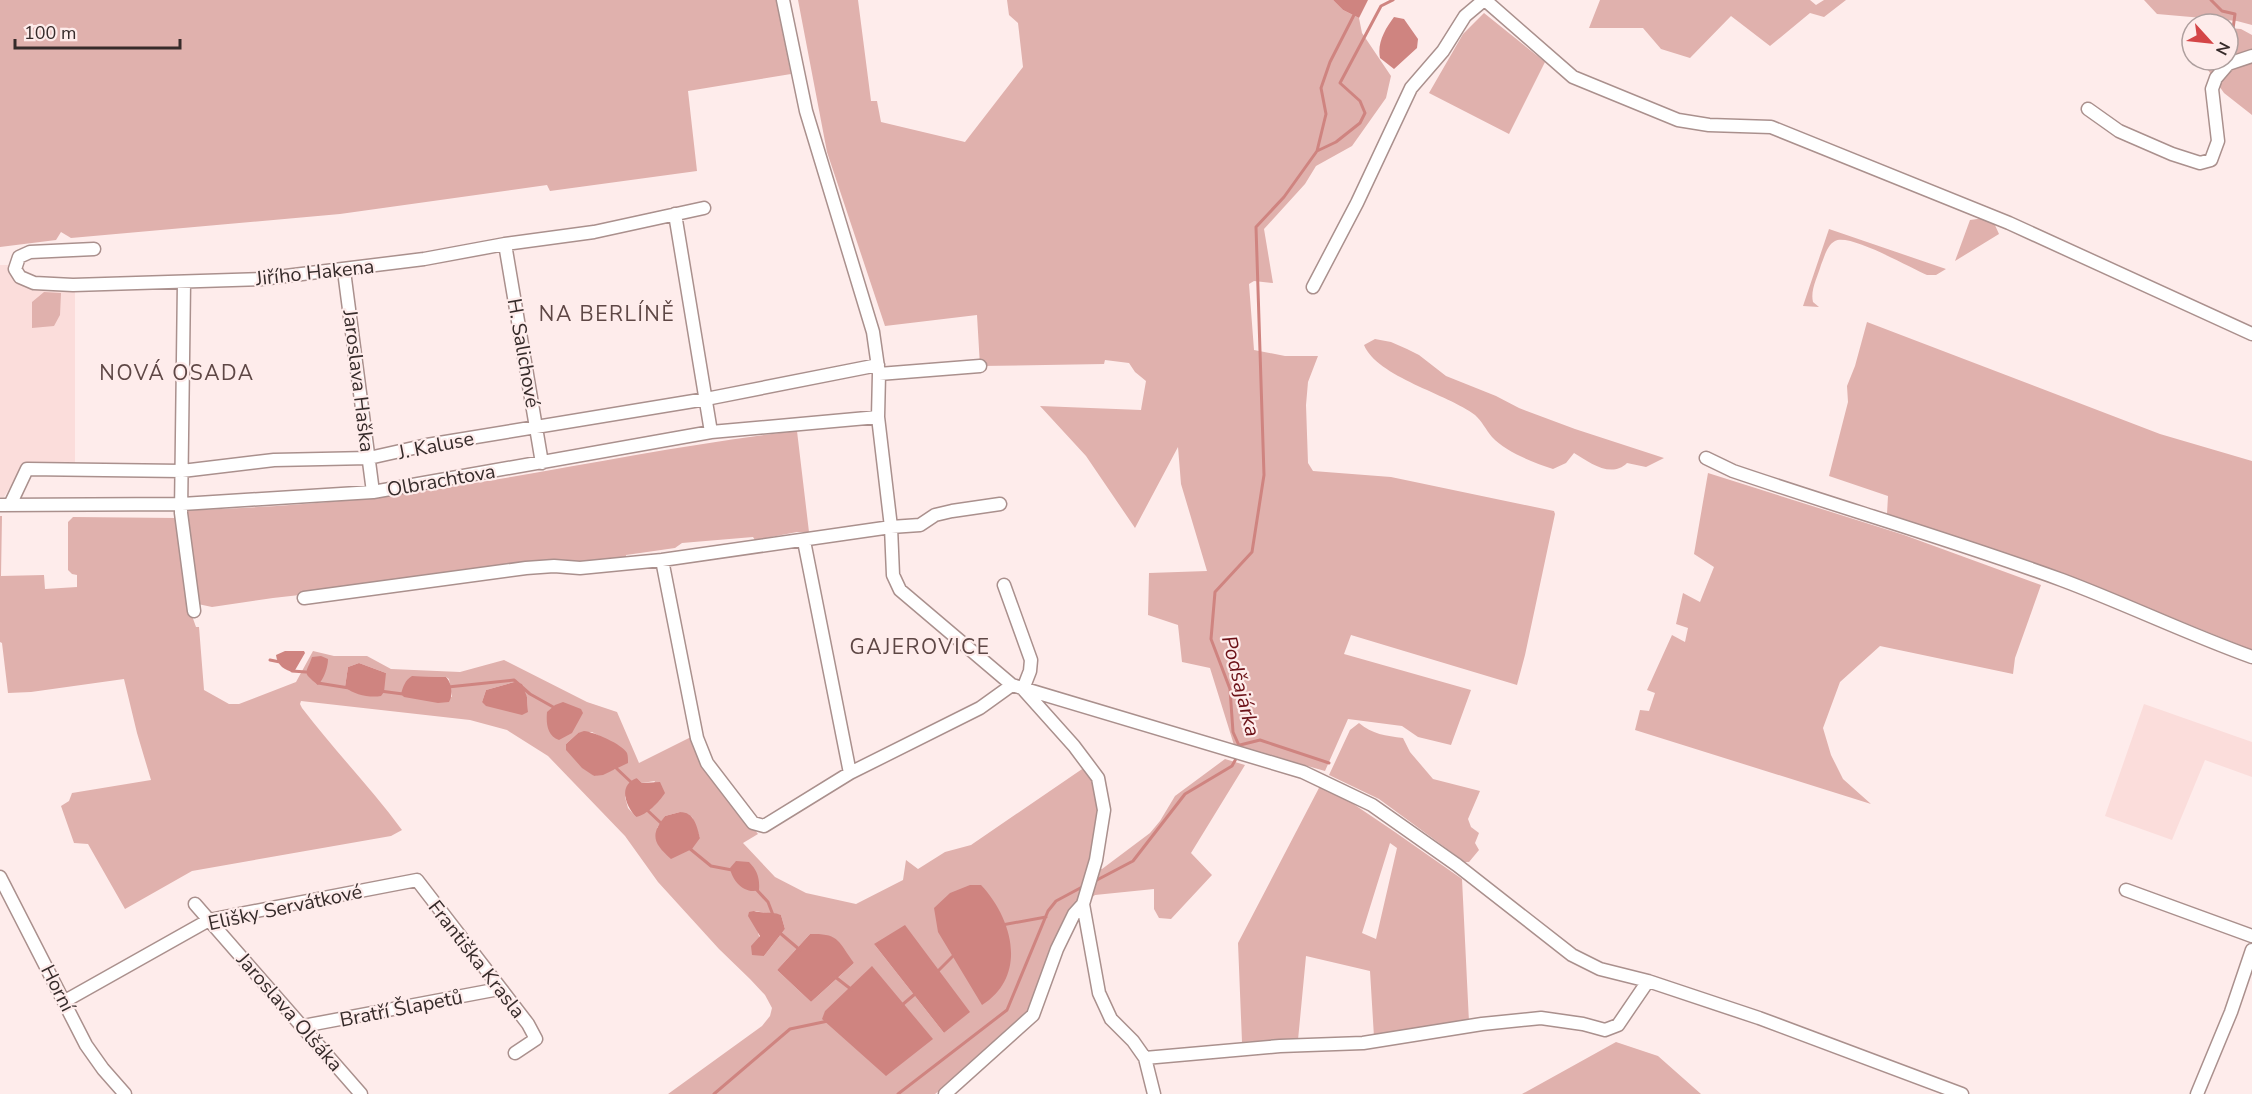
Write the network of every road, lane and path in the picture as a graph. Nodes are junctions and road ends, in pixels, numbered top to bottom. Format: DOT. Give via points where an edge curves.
graph roads {
  1 [pos="783,0"];
  2 [pos="1484,0"];
  3 [pos="2252,56"];
  4 [pos="2088,109"];
  5 [pos="704,208"];
  6 [pos="675,214"];
  7 [pos="505,244"];
  8 [pos="94,249"];
  9 [pos="344,271"];
  10 [pos="184,282"];
  11 [pos="1313,287"];
  12 [pos="2252,334"];
  13 [pos="980,366"];
  14 [pos="879,370"];
  15 [pos="706,399"];
  16 [pos="878,417"];
  17 [pos="536,428"];
  18 [pos="711,432"];
  19 [pos="369,458"];
  20 [pos="1706,458"];
  21 [pos="542,463"];
  22 [pos="182,471"];
  23 [pos="373,492"];
  24 [pos="182,504"];
  25 [pos="1000,504"];
  26 [pos="5,505"];
  27 [pos="891,526"];
  28 [pos="804,541"];
  29 [pos="662,560"];
  30 [pos="1004,585"];
  31 [pos="304,598"];
  32 [pos="194,611"];
  33 [pos="2252,657"];
  34 [pos="1018,687"];
  35 [pos="850,773"];
  36 [pos="0,877"];
  37 [pos="417,880"];
  38 [pos="2126,890"];
  39 [pos="195,904"];
  40 [pos="1083,904"];
  41 [pos="208,920"];
  42 [pos="2252,936"];
  43 [pos="2252,950"];
  44 [pos="1648,981"];
  45 [pos="499,989"];
  46 [pos="65,1001"];
  47 [pos="303,1026"];
  48 [pos="515,1053"];
  49 [pos="1145,1058"];
  50 [pos="124,1094"];
  51 [pos="361,1094"];
  52 [pos="945,1094"];
  53 [pos="1154,1094"];
  54 [pos="1962,1094"];
  55 [pos="2197,1094"];
  1 -- 14 [label="street" via="806,111 873,332"];
  2 -- 11 [label="street" via="1465,16 1443,51 1411,88"];
  2 -- 12 [label="street" via="1573,77 1678,120 1771,127 2009,223"];
  3 -- 4 [label="street" via="2228,64 2216,78 2212,89 2218,141 2211,160 2200,163 2172,154 2119,131"];
  5 -- 6 [label="street, Jiřího Hakena"];
  6 -- 7 [label="street, Jiřího Hakena" via="594,232"];
  6 -- 15 [label="street"];
  7 -- 9 [label="street, Jiřího Hakena"];
  7 -- 17 [label="street, H. Salichové"];
  8 -- 10 [label="street, Jiřího Hakena" via="30,252 19,257 15,269 20,277 34,283"];
  9 -- 10 [label="street, Jiřího Hakena"];
  9 -- 19 [label="street, Jaroslava Haška"];
  10 -- 22 [label="street"];
  13 -- 14 [label="street, J. Kaluse"];
  14 -- 15 [label="street, J. Kaluse"];
  14 -- 16 [label="street"];
  15 -- 17 [label="street, J. Kaluse"];
  15 -- 18 [label="street"];
  16 -- 18 [label="street, Olbrachtova"];
  16 -- 27 [label="street"];
  17 -- 19 [label="street, J. Kaluse"];
  17 -- 21 [label="street, H. Salichové"];
  18 -- 21 [label="street, Olbrachtova"];
  19 -- 22 [label="street, J. Kaluse" via="274,460"];
  19 -- 23 [label="street, Jaroslava Haška"];
  20 -- 33 [label="street" via="1733,471 2061,580"];
  21 -- 23 [label="street, Olbrachtova"];
  22 -- 24 [label="street"];
  22 -- 26 [label="street, J. Kaluse" via="27,469"];
  23 -- 24 [label="street, Olbrachtova"];
  24 -- 26 [label="street, Olbrachtova"];
  24 -- 32 [label="street"];
  25 -- 27 [label="street" via="935,515 921,525"];
  27 -- 28 [label="street"];
  27 -- 34 [label="street" via="894,575 900,590"];
  28 -- 29 [label="street"];
  28 -- 35 [label="street"];
  29 -- 31 [label="street" via="580,568 526,568"];
  29 -- 35 [label="street" via="697,738 707,763 753,823 764,826"];
  30 -- 34 [label="street" via="1031,660 1030,670"];
  34 -- 35 [label="street"];
  34 -- 40 [label="street" via="1074,746 1098,778 1104,810 1096,860"];
  34 -- 44 [label="street" via="1311,774 1372,805 1572,955 1600,969"];
  36 -- 46 [label="street, Horní"];
  37 -- 41 [label="street, Elišky Servátkové"];
  37 -- 45 [label="street, Františka Krasla"];
  38 -- 42 [label="street"];
  39 -- 41 [label="street, Jaroslava Olšáka"];
  40 -- 49 [label="street" via="1098,993 1111,1019"];
  40 -- 52 [label="street" via="1057,949 1033,1015"];
  41 -- 46 [label="street, Elišky Servátkové"];
  41 -- 47 [label="street, Jaroslava Olšáka"];
  43 -- 55 [label="street"];
  44 -- 49 [label="street" via="1618,1024 1605,1030 1541,1018 1363,1043"];
  44 -- 54 [label="street" via="1760,1018"];
  45 -- 47 [label="street, Bratří Šlapetů"];
  45 -- 48 [label="street, Františka Krasla" via="536,1039"];
  46 -- 50 [label="street, Horní" via="86,1045"];
  47 -- 51 [label="street, Jaroslava Olšáka"];
  49 -- 53 [label="street"];
}
